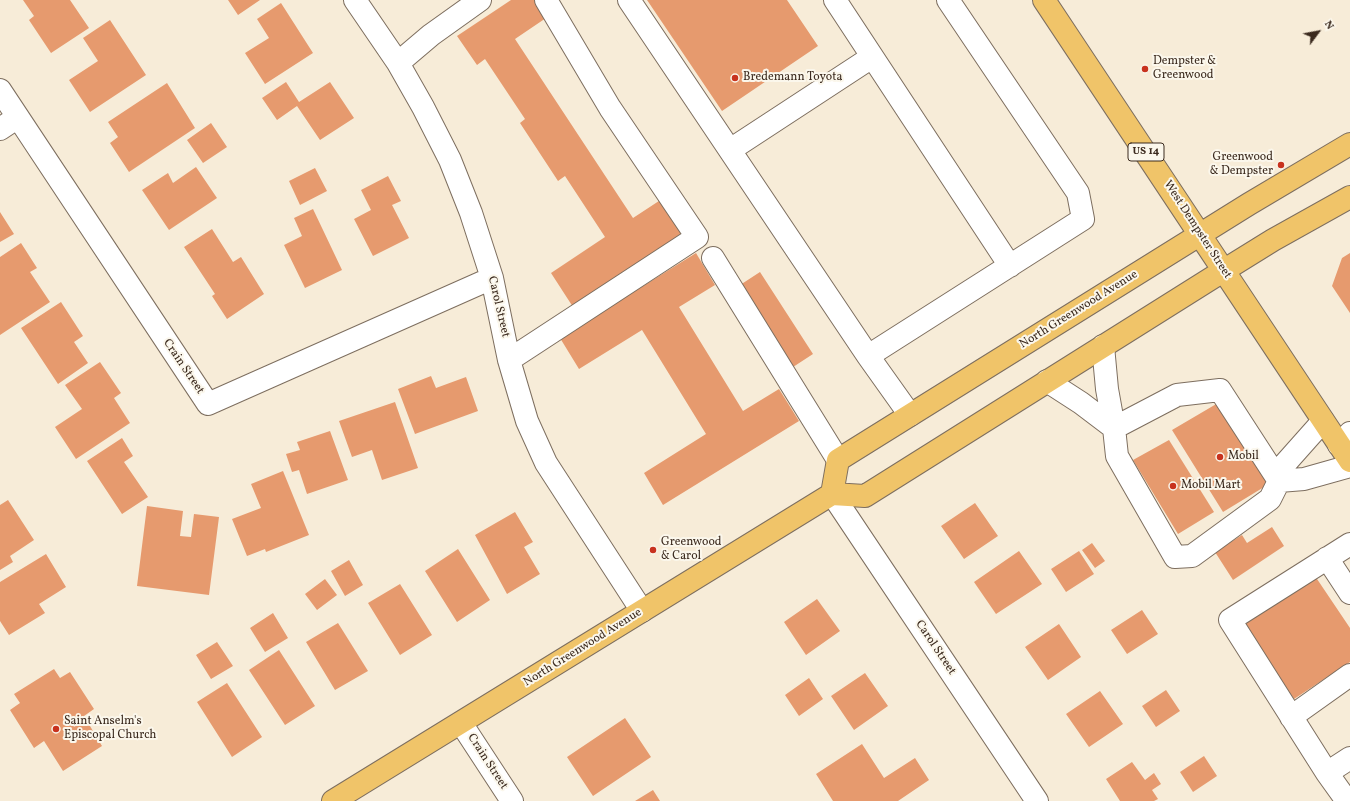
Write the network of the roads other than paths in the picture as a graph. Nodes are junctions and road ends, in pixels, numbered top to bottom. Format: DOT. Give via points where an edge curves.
graph roads {
  1 [pos="355,0"];
  2 [pos="480,0"];
  3 [pos="546,0"];
  4 [pos="629,0"];
  5 [pos="835,0"];
  6 [pos="948,0"];
  7 [pos="1044,0"];
  8 [pos="872,57"];
  9 [pos="398,63"];
  10 [pos="0,90"];
  11 [pos="18,117"];
  12 [pos="0,129"];
  13 [pos="1350,144"];
  14 [pos="730,150"];
  15 [pos="1350,197"];
  16 [pos="1200,235"];
  17 [pos="713,258"];
  18 [pos="1010,266"];
  19 [pos="1223,271"];
  20 [pos="492,278"];
  21 [pos="1104,346"];
  22 [pos="868,356"];
  23 [pos="509,360"];
  24 [pos="1047,381"];
  25 [pos="910,414"];
  26 [pos="1323,421"];
  27 [pos="1114,428"];
  28 [pos="1346,446"];
  29 [pos="838,460"];
  30 [pos="1350,466"];
  31 [pos="1279,481"];
  32 [pos="832,494"];
  33 [pos="1350,544"];
  34 [pos="1327,558"];
  35 [pos="1350,593"];
  36 [pos="642,612"];
  37 [pos="1350,675"];
  38 [pos="1291,717"];
  39 [pos="461,723"];
  40 [pos="1350,758"];
  41 [pos="1327,773"];
  42 [pos="333,801"];
  43 [pos="512,801"];
  44 [pos="1037,801"];
  45 [pos="1347,801"];
  1 -- 9 [label="street, Carol Street"];
  2 -- 9 [label="street" via="431,35"];
  3 -- 23 [label="street" via="610,108 697,237"];
  4 -- 14 [label="street"];
  5 -- 8 [label="street"];
  6 -- 18 [label="street" via="1078,193 1083,219"];
  7 -- 16 [label="main road, West Dempster Street / US 14"];
  8 -- 14 [label="street"];
  8 -- 18 [label="street"];
  9 -- 20 [label="street, Carol Street" via="450,160 471,213"];
  10 -- 11 [label="street, Crain Street"];
  11 -- 12 [label="street"];
  11 -- 20 [label="street, Crain Street" via="208,404"];
  13 -- 16 [label="main road, North Greenwood Avenue"];
  14 -- 22 [label="street"];
  15 -- 19 [label="main road"];
  16 -- 19 [label="main road, West Dempster Street / US 14"];
  16 -- 25 [label="main road, North Greenwood Avenue"];
  17 -- 29 [label="street"];
  18 -- 22 [label="street"];
  19 -- 21 [label="main road"];
  19 -- 26 [label="main road, West Dempster Street / US 14"];
  20 -- 23 [label="street, Carol Street"];
  21 -- 24 [label="main road"];
  21 -- 27 [label="street"];
  22 -- 25 [label="street"];
  23 -- 36 [label="street, Carol Street" via="527,421 546,463"];
  24 -- 27 [label="street"];
  24 -- 32 [label="main road" via="865,496"];
  25 -- 29 [label="main road, North Greenwood Avenue"];
  26 -- 28 [label="main road, West Dempster Street / US 14"];
  26 -- 31 [label="street" via="1283,466"];
  27 -- 31 [label="street" via="1177,395 1220,390"];
  27 -- 31 [label="street" via="1117,456 1175,557 1192,556 1270,499"];
  29 -- 32 [label="main road"];
  30 -- 31 [label="street" via="1304,479"];
  32 -- 36 [label="main road, North Greenwood Avenue"];
  32 -- 44 [label="street, Carol Street"];
  33 -- 34 [label="street"];
  34 -- 35 [label="street"];
  34 -- 38 [label="street" via="1230,620"];
  36 -- 39 [label="main road, North Greenwood Avenue"];
  37 -- 38 [label="street"];
  38 -- 41 [label="street"];
  39 -- 42 [label="main road, North Greenwood Avenue"];
  39 -- 43 [label="street, Crain Street"];
  40 -- 41 [label="street"];
  41 -- 45 [label="street"];
}
